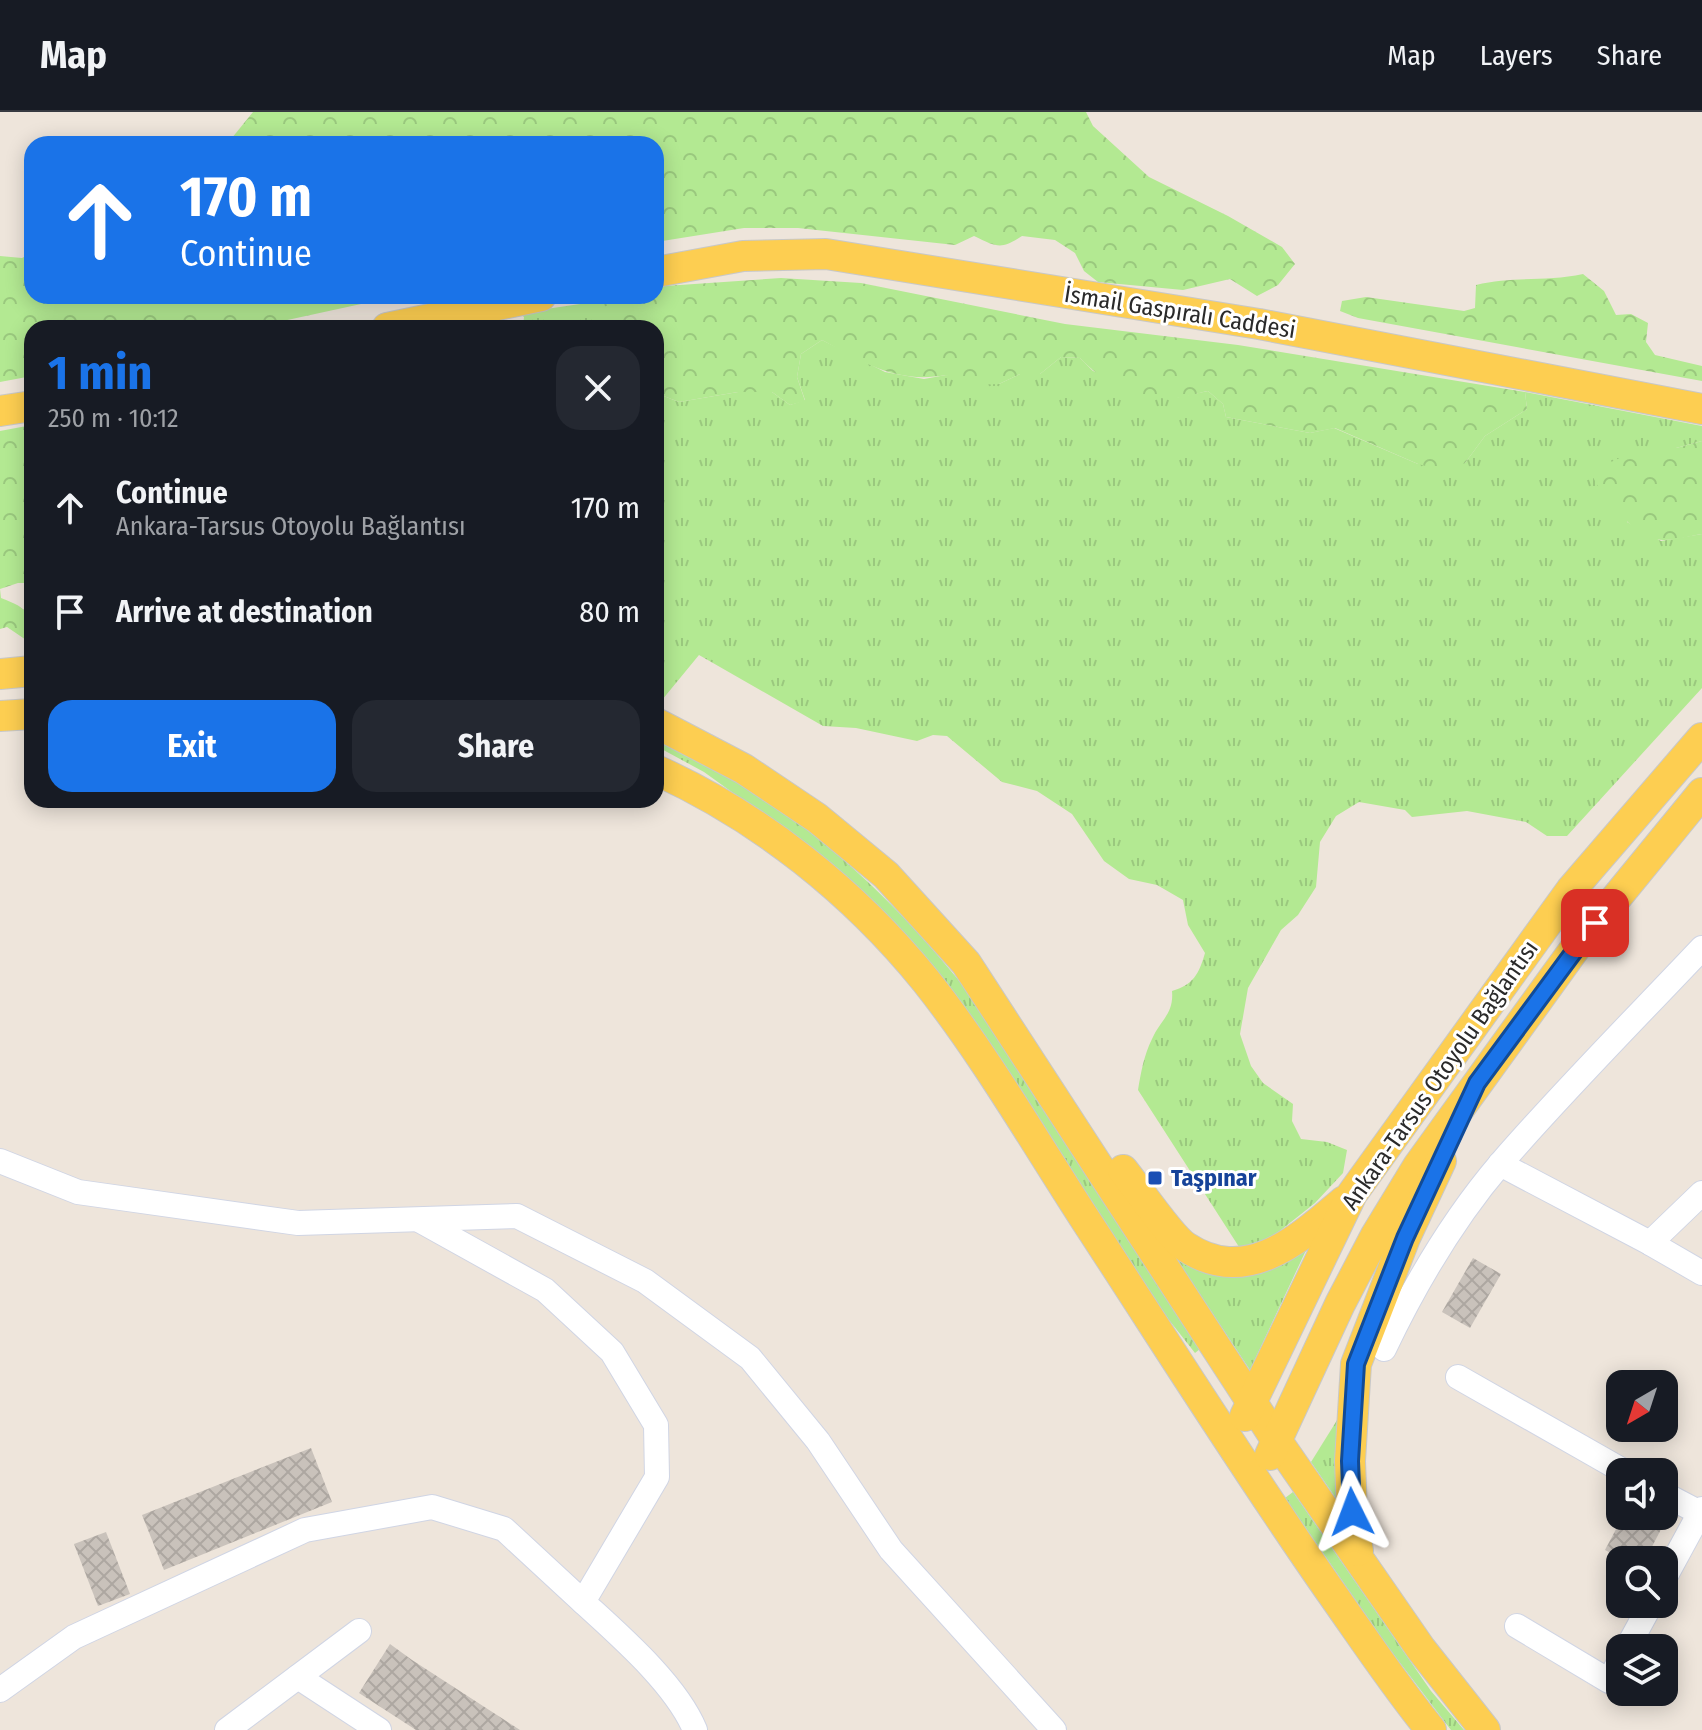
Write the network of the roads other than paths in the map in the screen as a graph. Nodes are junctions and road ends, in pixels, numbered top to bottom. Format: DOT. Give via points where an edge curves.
graph roads {
  1 [pos="664,271"];
  2 [pos="502,304"];
  3 [pos="426,320"];
  4 [pos="1702,409"];
  5 [pos="24,672"];
  6 [pos="0,674"];
  7 [pos="24,714"];
  8 [pos="0,716"];
  9 [pos="664,727"];
  10 [pos="1702,738"];
  11 [pos="664,774"];
  12 [pos="1702,793"];
  13 [pos="1702,948"];
  14 [pos="992,1001"];
  15 [pos="1477,1083"];
  16 [pos="0,1161"];
  17 [pos="1500,1164"];
  18 [pos="1702,1193"];
  19 [pos="1352,1194"];
  20 [pos="416,1219"];
  21 [pos="1650,1243"];
  22 [pos="1702,1273"];
  23 [pos="1384,1349"];
  24 [pos="1458,1377"];
  25 [pos="1253,1402"];
  26 [pos="1277,1441"];
  27 [pos="1230,1442"];
  28 [pos="1606,1461"];
  29 [pos="1257,1486"];
  30 [pos="1678,1501"];
  31 [pos="1701,1513"];
  32 [pos="1678,1554"];
  33 [pos="1360,1561"];
  34 [pos="583,1602"];
  35 [pos="1517,1626"];
  36 [pos="359,1631"];
  37 [pos="298,1677"];
  38 [pos="1606,1679"];
  39 [pos="0,1690"];
  40 [pos="227,1730"];
  41 [pos="379,1730"];
  42 [pos="695,1730"];
  43 [pos="1054,1730"];
  44 [pos="1431,1730"];
  45 [pos="1485,1730"];
  1 -- 4 [label="main road, İsmail Gaspıralı Caddesi" via="743,256 826,254 1259,324"];
  2 -- 3 [label="main road"];
  5 -- 6 [label="main road"];
  7 -- 8 [label="main road"];
  9 -- 14 [label="main road" via="780,792 853,846 945,939"];
  10 -- 19 [label="main road, Ankara-Tarsus Otoyolu Bağlantısı" via="1571,890"];
  11 -- 27 [label="main road" via="737,813 796,855 864,913 910,962 960,1027"];
  12 -- 15 [label="main road, Ankara-Tarsus Otoyolu Bağlantısı" via="1576,947"];
  13 -- 17 [label="street"];
  14 -- 19 [label="main road" via="1184,1246 1230,1263 1252,1261 1298,1240"];
  14 -- 25 [label="main road"];
  15 -- 26 [label="main road, Ankara-Tarsus Otoyolu Bağlantısı" via="1376,1235"];
  15 -- 33 [label="main road" via="1405,1238 1356,1364 1350,1461"];
  16 -- 20 [label="street" via="78,1192 298,1223"];
  17 -- 21 [label="street"];
  17 -- 23 [label="street" via="1407,1301"];
  18 -- 21 [label="street"];
  19 -- 25 [label="main road, Ankara-Tarsus Otoyolu Bağlantısı"];
  20 -- 34 [label="street" via="545,1290 612,1352 656,1425 657,1477"];
  20 -- 43 [label="street" via="517,1216 645,1281 750,1358 818,1441 891,1550"];
  21 -- 22 [label="street"];
  24 -- 28 [label="street"];
  25 -- 26 [label="main road"];
  25 -- 27 [label="main road, Ankara-Tarsus Otoyolu Bağlantısı"];
  26 -- 29 [label="main road, Ankara-Tarsus Otoyolu Bağlantısı"];
  26 -- 33 [label="main road"];
  27 -- 29 [label="main road"];
  29 -- 44 [label="main road"];
  30 -- 31 [label="street"];
  31 -- 32 [label="street"];
  33 -- 45 [label="main road"];
  34 -- 39 [label="street" via="504,1529 432,1507 305,1530 74,1637"];
  34 -- 42 [label="street" via="634,1649 688,1713"];
  35 -- 38 [label="street"];
  36 -- 37 [label="street"];
  37 -- 40 [label="street"];
  37 -- 41 [label="street"];
}
